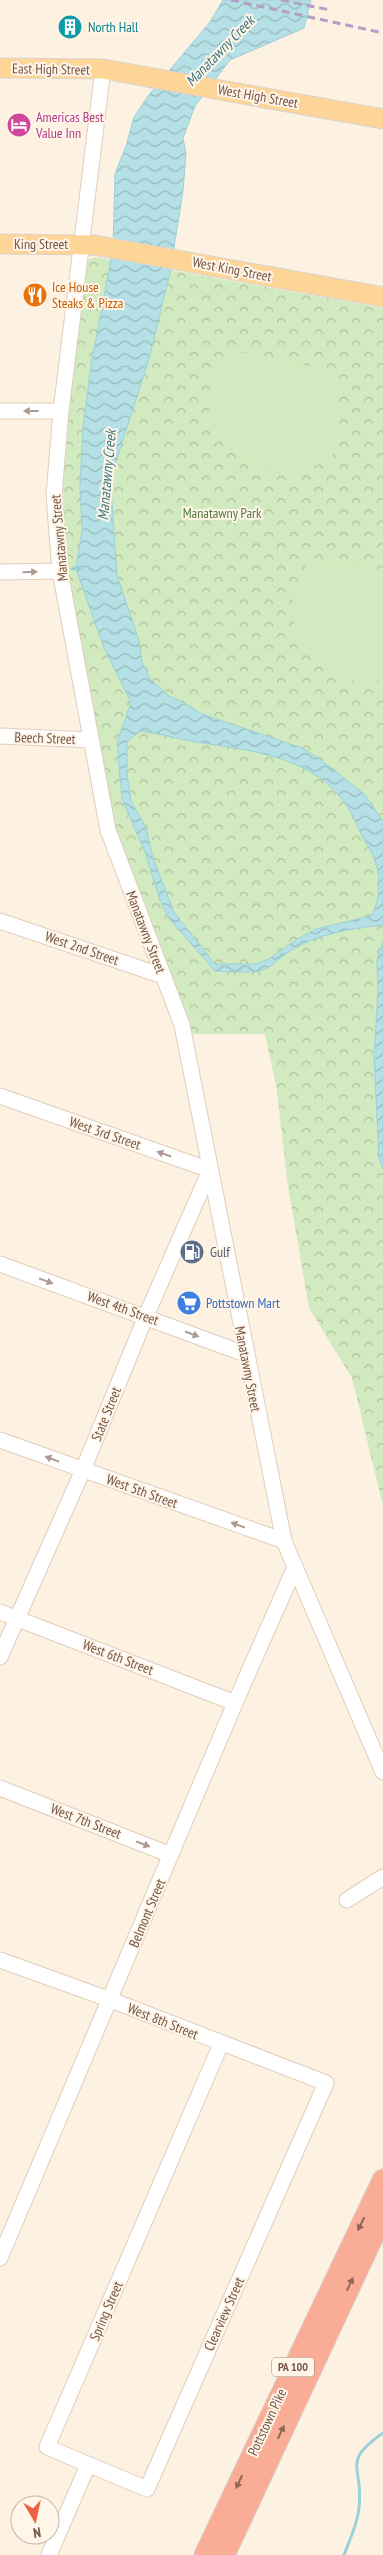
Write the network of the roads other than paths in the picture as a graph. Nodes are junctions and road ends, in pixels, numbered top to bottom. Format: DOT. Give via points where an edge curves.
graph roads {
  1 [pos="0,68"];
  2 [pos="103,69"];
  3 [pos="383,119"];
  4 [pos="0,244"];
  5 [pos="88,244"];
  6 [pos="383,297"];
  7 [pos="0,411"];
  8 [pos="61,411"];
  9 [pos="60,571"];
  10 [pos="0,572"];
  11 [pos="0,736"];
  12 [pos="91,740"];
  13 [pos="0,920"];
  14 [pos="163,976"];
  15 [pos="0,1096"];
  16 [pos="210,1170"];
  17 [pos="0,1264"];
  18 [pos="146,1316"];
  19 [pos="245,1354"];
  20 [pos="0,1440"];
  21 [pos="83,1470"];
  22 [pos="284,1541"];
  23 [pos="295,1567"];
  24 [pos="0,1612"];
  25 [pos="17,1618"];
  26 [pos="0,1657"];
  27 [pos="235,1702"];
  28 [pos="383,1772"];
  29 [pos="0,1788"];
  30 [pos="171,1855"];
  31 [pos="383,1878"];
  32 [pos="347,1900"];
  33 [pos="0,1960"];
  34 [pos="111,2000"];
  35 [pos="221,2044"];
  36 [pos="326,2083"];
  37 [pos="383,2180"];
  38 [pos="383,2215"];
  39 [pos="0,2258"];
  40 [pos="88,2466"];
  41 [pos="49,2555"];
  42 [pos="205,2555"];
  43 [pos="224,2555"];
  1 -- 2 [label="main road, East High Street"];
  2 -- 3 [label="main road, West High Street"];
  2 -- 5 [label="street, Manatawny Street"];
  4 -- 5 [label="main road, King Street"];
  5 -- 6 [label="main road, West King Street"];
  5 -- 8 [label="street, Manatawny Street"];
  8 -- 7 [label="street, one-way"];
  8 -- 9 [label="street, Manatawny Street" via="54,496"];
  10 -- 9 [label="street, one-way"];
  9 -- 12 [label="street, Manatawny Street"];
  11 -- 12 [label="street, Beech Street"];
  12 -- 14 [label="street, Manatawny Street" via="111,839"];
  13 -- 14 [label="street, West 2nd Street"];
  14 -- 16 [label="street, Manatawny Street" via="182,1025"];
  16 -- 15 [label="street, West 3rd Street, one-way"];
  16 -- 18 [label="street, State Street"];
  16 -- 19 [label="street, Manatawny Street"];
  17 -- 18 [label="street, West 4th Street, one-way"];
  18 -- 19 [label="street, West 4th Street, one-way"];
  18 -- 21 [label="street, State Street"];
  19 -- 22 [label="street, Manatawny Street"];
  21 -- 20 [label="street, West 5th Street, one-way"];
  22 -- 21 [label="street, West 5th Street, one-way"];
  21 -- 25 [label="street, State Street"];
  22 -- 23 [label="street, Manatawny Street"];
  23 -- 27 [label="street, Belmont Street"];
  23 -- 28 [label="street, Manatawny Street"];
  24 -- 25 [label="street, West 6th Street"];
  25 -- 26 [label="street, State Street"];
  25 -- 27 [label="street, West 6th Street"];
  27 -- 30 [label="street, Belmont Street"];
  29 -- 30 [label="street, West 7th Street, one-way"];
  30 -- 34 [label="street, Belmont Street"];
  31 -- 32 [label="street"];
  33 -- 34 [label="street, West 8th Street"];
  34 -- 35 [label="street, West 8th Street"];
  34 -- 39 [label="street, Belmont Street"];
  35 -- 36 [label="street, West 8th Street"];
  35 -- 40 [label="street, Spring Street" via="47,2446"];
  36 -- 40 [label="street, Clearview Street" via="147,2488"];
  37 -- 42 [label="highway, Pottstown Pike / PA 100, one-way"];
  43 -- 38 [label="highway, Pottstown Pike / PA 100, one-way"];
  40 -- 41 [label="street"];
}
